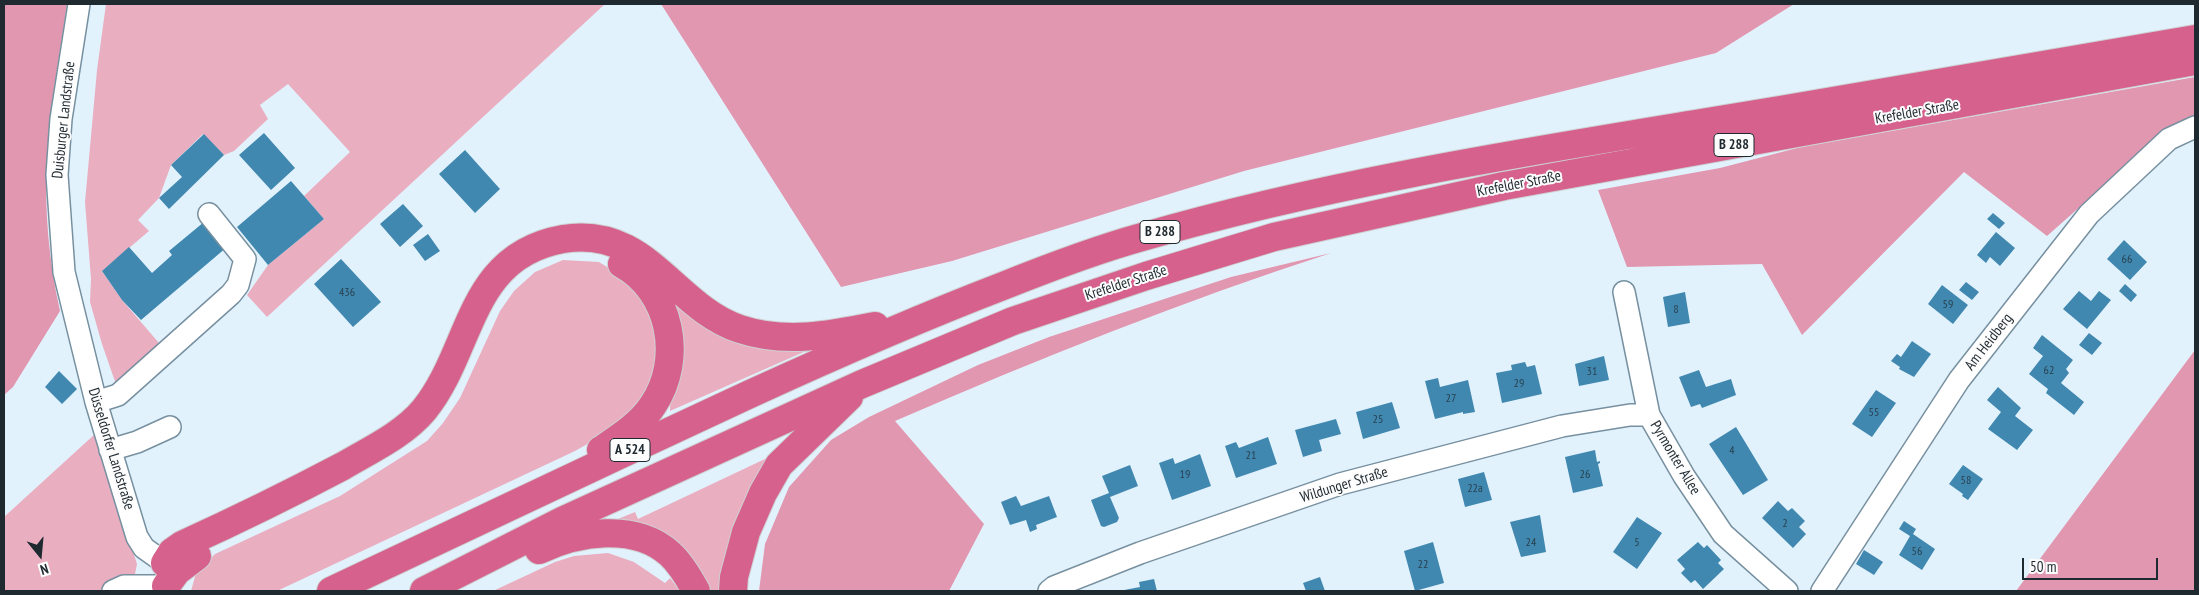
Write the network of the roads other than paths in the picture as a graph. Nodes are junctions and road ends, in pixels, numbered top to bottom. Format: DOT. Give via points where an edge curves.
graph roads {
  1 [pos="79,4"];
  2 [pos="2195,39"];
  3 [pos="2195,61"];
  4 [pos="2195,127"];
  5 [pos="209,214"];
  6 [pos="1624,292"];
  7 [pos="930,314"];
  8 [pos="76,324"];
  9 [pos="862,384"];
  10 [pos="96,402"];
  11 [pos="1649,415"];
  12 [pos="170,427"];
  13 [pos="110,450"];
  14 [pos="545,489"];
  15 [pos="466,571"];
  16 [pos="166,575"];
  17 [pos="113,591"];
  18 [pos="331,591"];
  19 [pos="424,591"];
  20 [pos="696,591"];
  21 [pos="734,591"];
  22 [pos="1049,591"];
  23 [pos="1787,591"];
  24 [pos="1822,591"];
  1 -- 8 [label="street, Duisburger Landstraße" via="61,119 57,175 64,272"];
  2 -- 7 [label="highway, Krefelder Straße / B 288" via="1484,159 1318,191 1137,238"];
  3 -- 9 [label="highway, Krefelder Straße / B 288" via="1504,186 1274,237 1014,321"];
  4 -- 24 [label="street, Am Heidberg" via="2169,139 2089,214 1959,380"];
  5 -- 10 [label="street" via="245,259 238,285 118,395"];
  6 -- 11 [label="street, Pyrmonter Allee"];
  7 -- 14 [label="highway, A 524"];
  7 -- 16 [label="highway" via="817,337 760,335 714,316 655,267 621,244 593,238 564,239 537,246 508,264 490,283 471,314 439,387 424,411 379,446 280,500 182,545 172,552"];
  8 -- 10 [label="street, Düsseldorfer Landstraße"];
  9 -- 15 [label="highway, A 524" via="562,521"];
  9 -- 21 [label="highway" via="779,465 746,532 734,577"];
  10 -- 13 [label="street, Düsseldorfer Landstraße"];
  11 -- 22 [label="street, Wildunger Straße" via="1562,426 1340,484 1140,553"];
  11 -- 23 [label="street, Pyrmonter Allee" via="1723,534"];
  12 -- 13 [label="street"];
  13 -- 16 [label="street, Düsseldorfer Landstraße" via="137,537"];
  14 -- 16 [label="highway" via="628,432 653,406 664,383 670,340 667,319 658,298 643,280 611,258 567,254 543,259 519,273 484,316 467,365 453,393 418,437 286,513 200,554"];
  14 -- 18 [label="highway, A 524"];
  15 -- 19 [label="highway, A 524"];
  15 -- 20 [label="highway" via="505,566 560,540 598,533 631,534 653,542 669,553"];
  16 -- 17 [label="street"];
}
